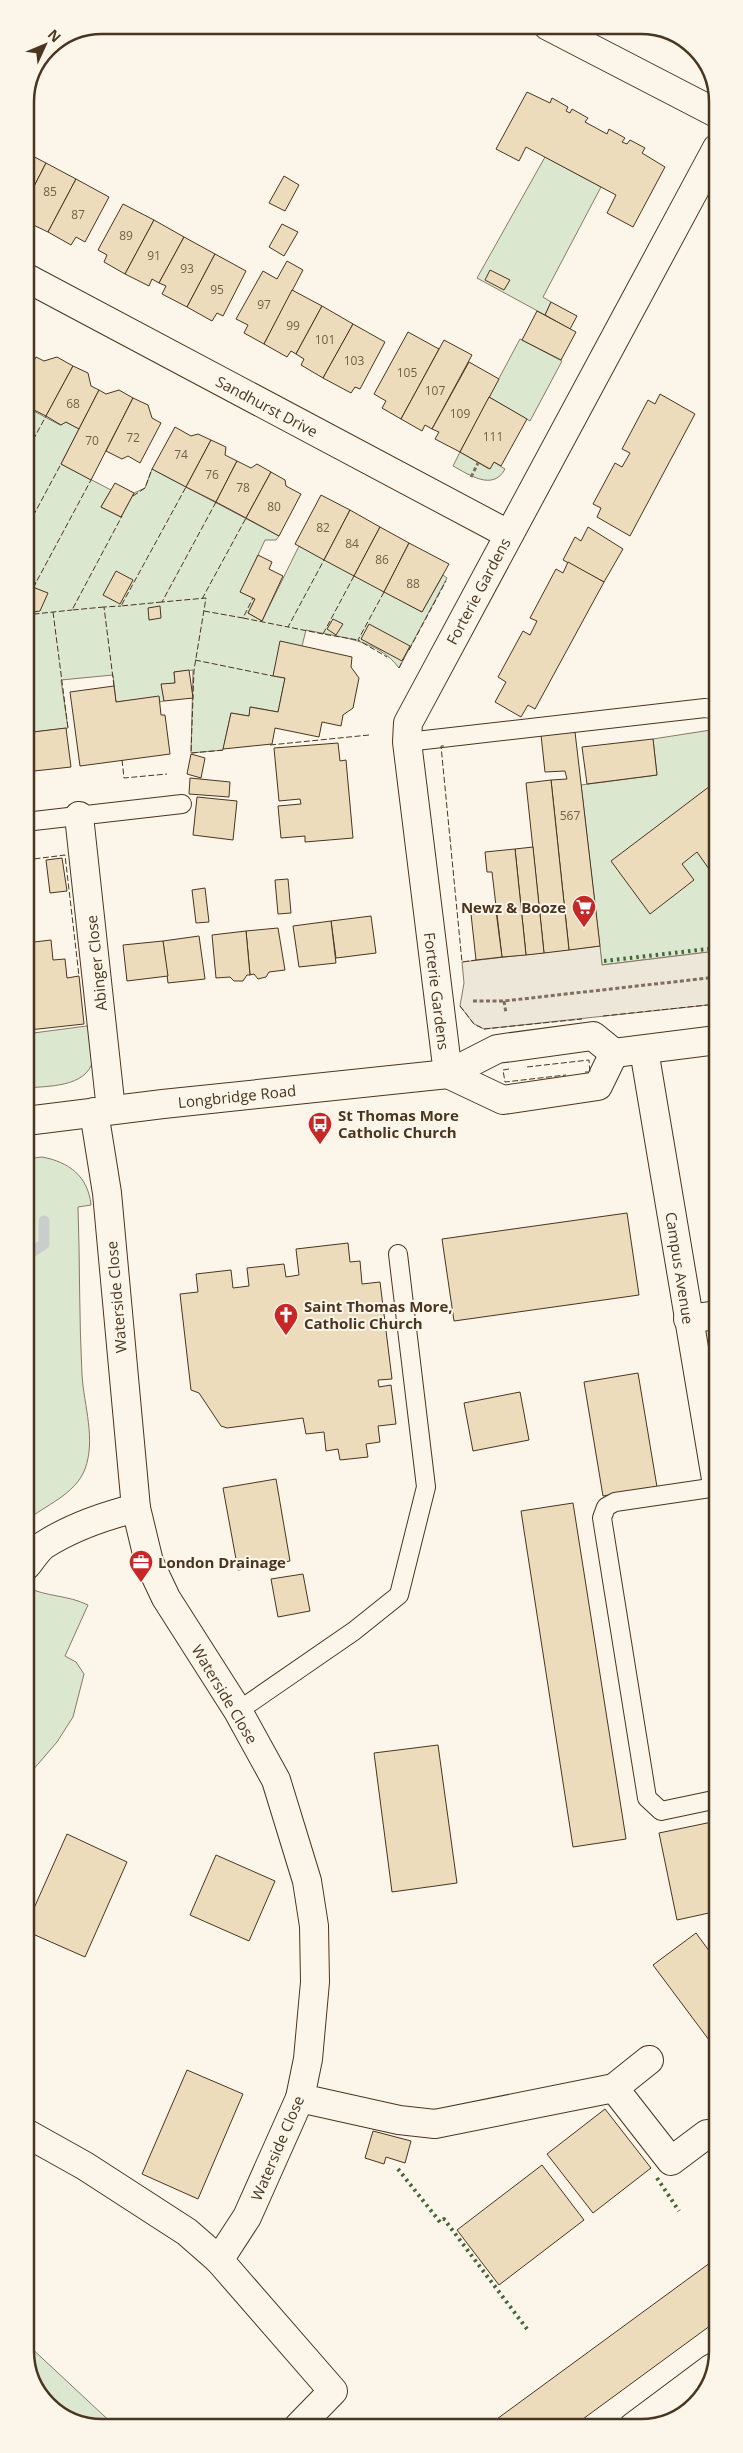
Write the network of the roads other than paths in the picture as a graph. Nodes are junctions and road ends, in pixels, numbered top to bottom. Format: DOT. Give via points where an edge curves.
graph roads {
  1 [pos="563,34"];
  2 [pos="709,109"];
  3 [pos="709,161"];
  4 [pos="34,282"];
  5 [pos="508,534"];
  6 [pos="709,709"];
  7 [pos="407,742"];
  8 [pos="182,804"];
  9 [pos="79,816"];
  10 [pos="34,821"];
  11 [pos="709,1041"];
  12 [pos="644,1050"];
  13 [pos="614,1053"];
  14 [pos="448,1074"];
  15 [pos="103,1111"];
  16 [pos="34,1120"];
  17 [pos="398,1254"];
  18 [pos="709,1316"];
  19 [pos="688,1319"];
  20 [pos="709,1440"];
  21 [pos="709,1487"];
  22 [pos="136,1508"];
  23 [pos="34,1557"];
  24 [pos="238,1711"];
  25 [pos="709,1801"];
  26 [pos="649,2060"];
  27 [pos="614,2088"];
  28 [pos="300,2098"];
  29 [pos="707,2134"];
  30 [pos="34,2137"];
  31 [pos="219,2260"];
  32 [pos="706,2372"];
  33 [pos="306,2419"];
  34 [pos="643,2419"];
  1 -- 2 [label="street"];
  3 -- 5 [label="street, Forterie Gardens"];
  4 -- 5 [label="street, Sandhurst Drive"];
  5 -- 7 [label="street, Forterie Gardens" via="408,723"];
  6 -- 7 [label="lane"];
  7 -- 14 [label="street, Forterie Gardens"];
  8 -- 9 [label="lane"];
  9 -- 10 [label="lane"];
  9 -- 15 [label="street, Abinger Close"];
  11 -- 12 [label="street"];
  12 -- 13 [label="street"];
  12 -- 19 [label="street, Campus Avenue"];
  13 -- 14 [label="street, Longbridge Road" via="593,1036 496,1049"];
  13 -- 14 [label="street" via="598,1086 503,1100"];
  14 -- 15 [label="street, Longbridge Road"];
  15 -- 16 [label="street, Longbridge Road"];
  15 -- 22 [label="street, Waterside Close" via="120,1353"];
  17 -- 24 [label="lane" via="426,1487 399,1595 354,1631"];
  18 -- 19 [label="street"];
  19 -- 20 [label="street, Campus Avenue"];
  21 -- 25 [label="lane" via="614,1502 606,1508 602,1518 647,1798 661,1811"];
  22 -- 23 [label="street" via="78,1527 43,1546"];
  22 -- 24 [label="street, Waterside Close" via="150,1562 166,1598"];
  24 -- 28 [label="street, Waterside Close" via="276,1780 308,1881 314,1926 315,1982 308,2059"];
  26 -- 27 [label="street"];
  27 -- 28 [label="street" via="435,2124 399,2120"];
  27 -- 29 [label="street" via="671,2161"];
  28 -- 31 [label="street, Waterside Close" via="248,2216"];
  30 -- 31 [label="street" via="85,2166 179,2227"];
  31 -- 33 [label="street" via="333,2391"];
  32 -- 34 [label="street"];
}
